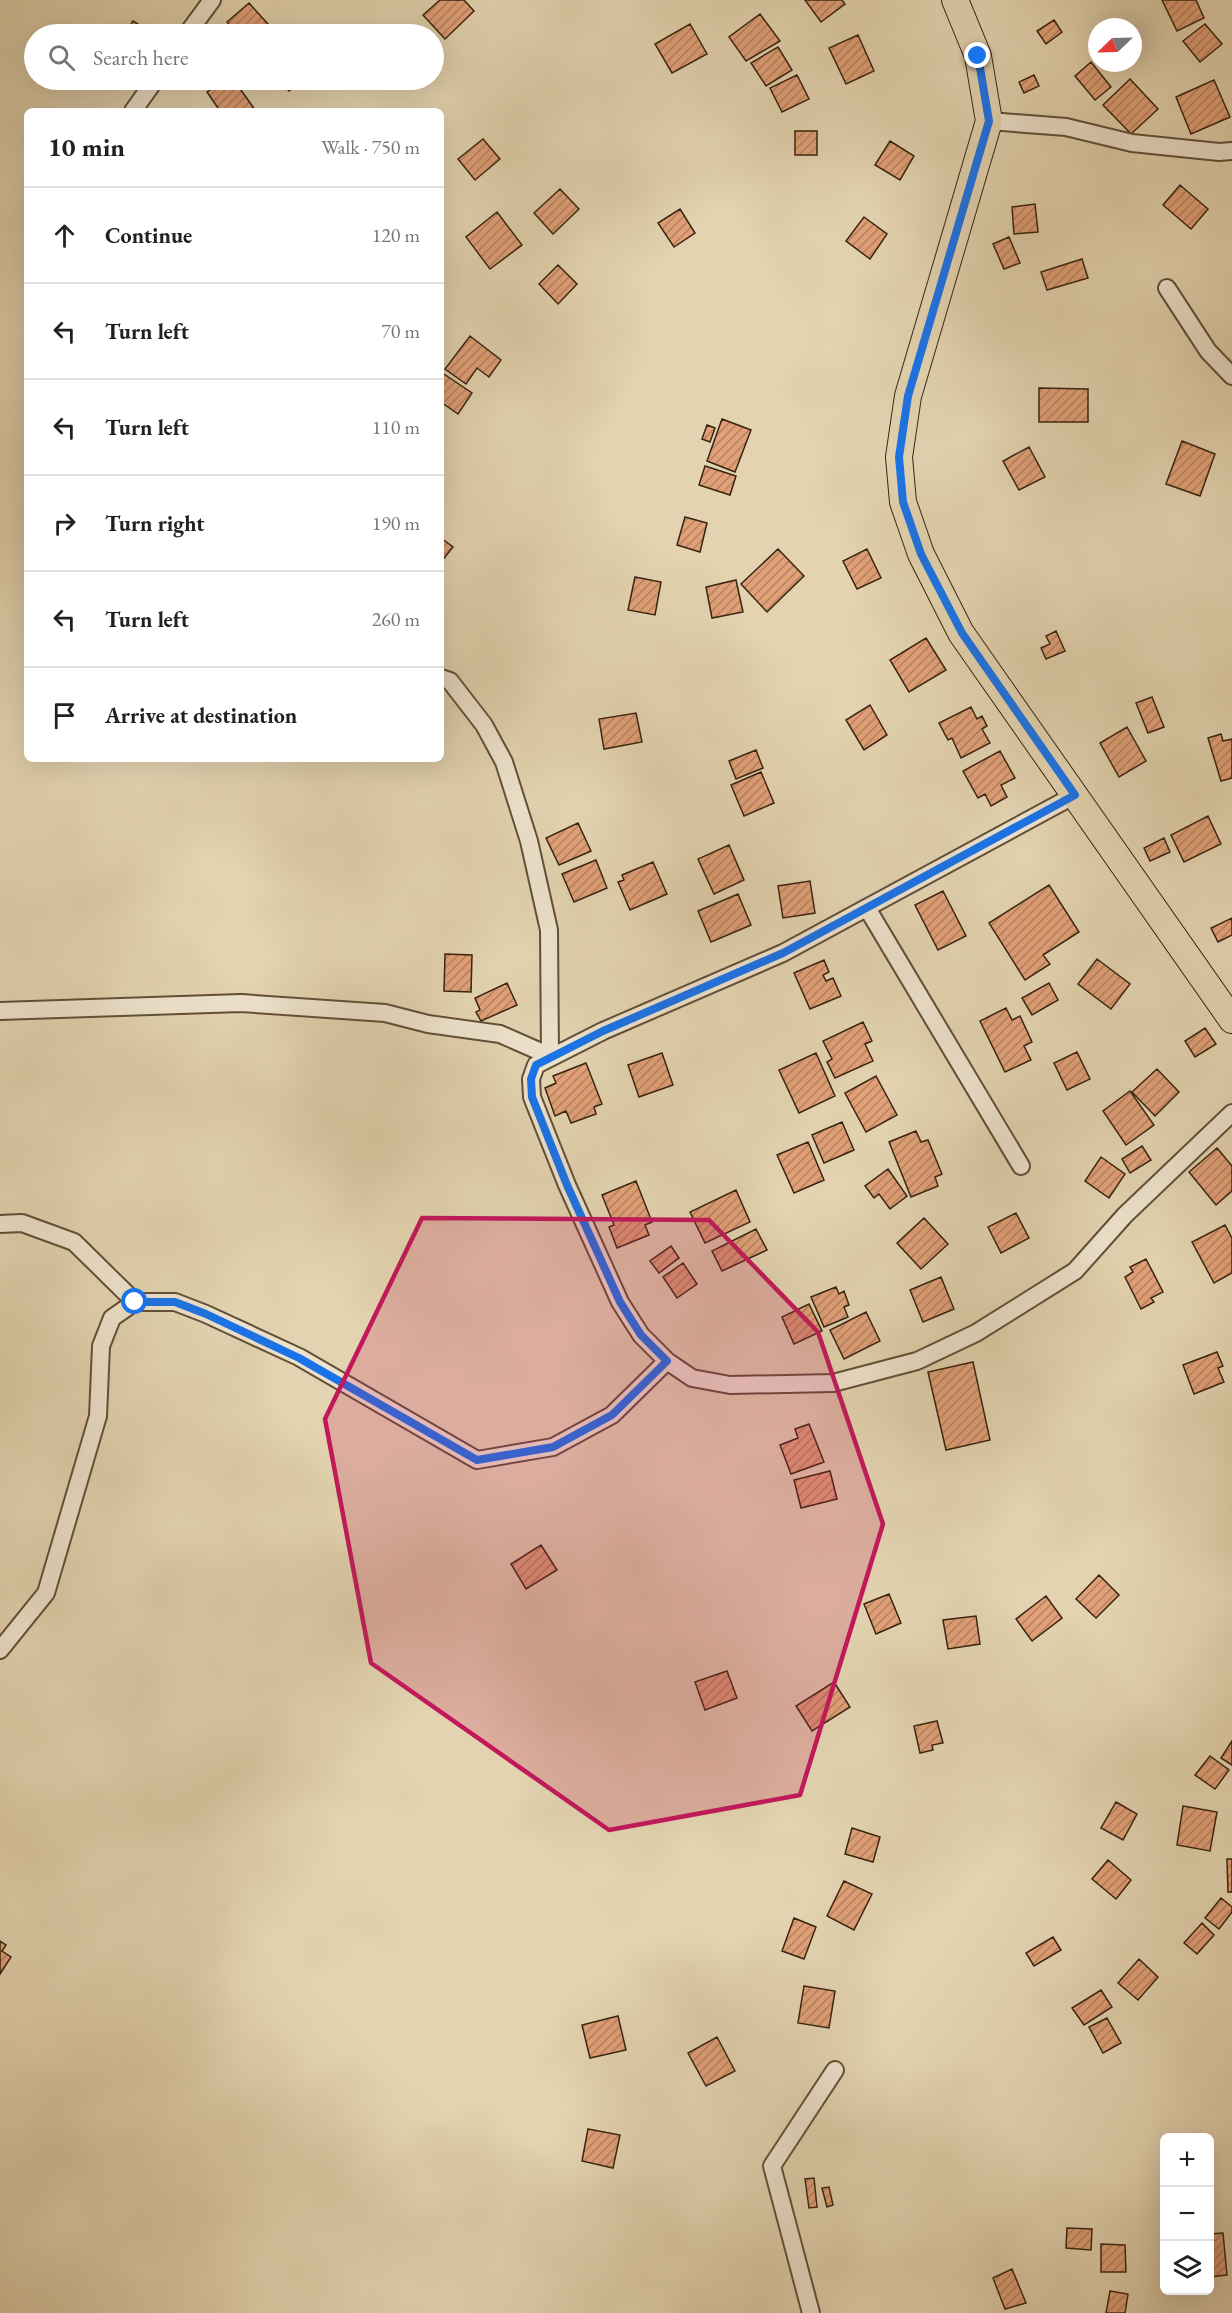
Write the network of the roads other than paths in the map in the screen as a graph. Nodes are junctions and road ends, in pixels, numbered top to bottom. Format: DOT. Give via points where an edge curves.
graph roads {
  1 [pos="212,0"];
  2 [pos="955,0"];
  3 [pos="194,24"];
  4 [pos="148,90"];
  5 [pos="135,108"];
  6 [pos="989,121"];
  7 [pos="1232,151"];
  8 [pos="1167,288"];
  9 [pos="1232,376"];
  10 [pos="444,679"];
  11 [pos="1075,795"];
  12 [pos="867,908"];
  13 [pos="0,1011"];
  14 [pos="1232,1020"];
  15 [pos="550,1056"];
  16 [pos="1232,1113"];
  17 [pos="1021,1166"];
  18 [pos="0,1224"];
  19 [pos="135,1302"];
  20 [pos="667,1361"];
  21 [pos="0,1650"];
  22 [pos="835,2070"];
  23 [pos="811,2313"];
  1 -- 3 [label="street"];
  2 -- 6 [label="main road" via="978,56"];
  4 -- 5 [label="street"];
  6 -- 7 [label="street" via="1066,127 1132,143"];
  6 -- 11 [label="main road" via="908,396 899,457 903,502 921,554 962,633"];
  8 -- 9 [label="street" via="1208,351"];
  10 -- 15 [label="street" via="450,681 484,726 504,762 529,841 549,930"];
  11 -- 12 [label="street"];
  11 -- 14 [label="main road"];
  12 -- 15 [label="street" via="783,953"];
  12 -- 17 [label="street"];
  13 -- 15 [label="street" via="242,1003 385,1013 428,1024 500,1034"];
  15 -- 20 [label="street" via="532,1071 532,1097 620,1302 641,1335"];
  16 -- 20 [label="street" via="1125,1215 1075,1271 976,1334 917,1361 833,1383 730,1385 692,1378"];
  18 -- 19 [label="street" via="22,1223 74,1242"];
  19 -- 20 [label="street" via="175,1302 206,1314 299,1358 477,1460 553,1447 612,1415"];
  19 -- 21 [label="street" via="112,1318 101,1346 98,1416 46,1593"];
  22 -- 23 [label="street" via="772,2166"];
}
